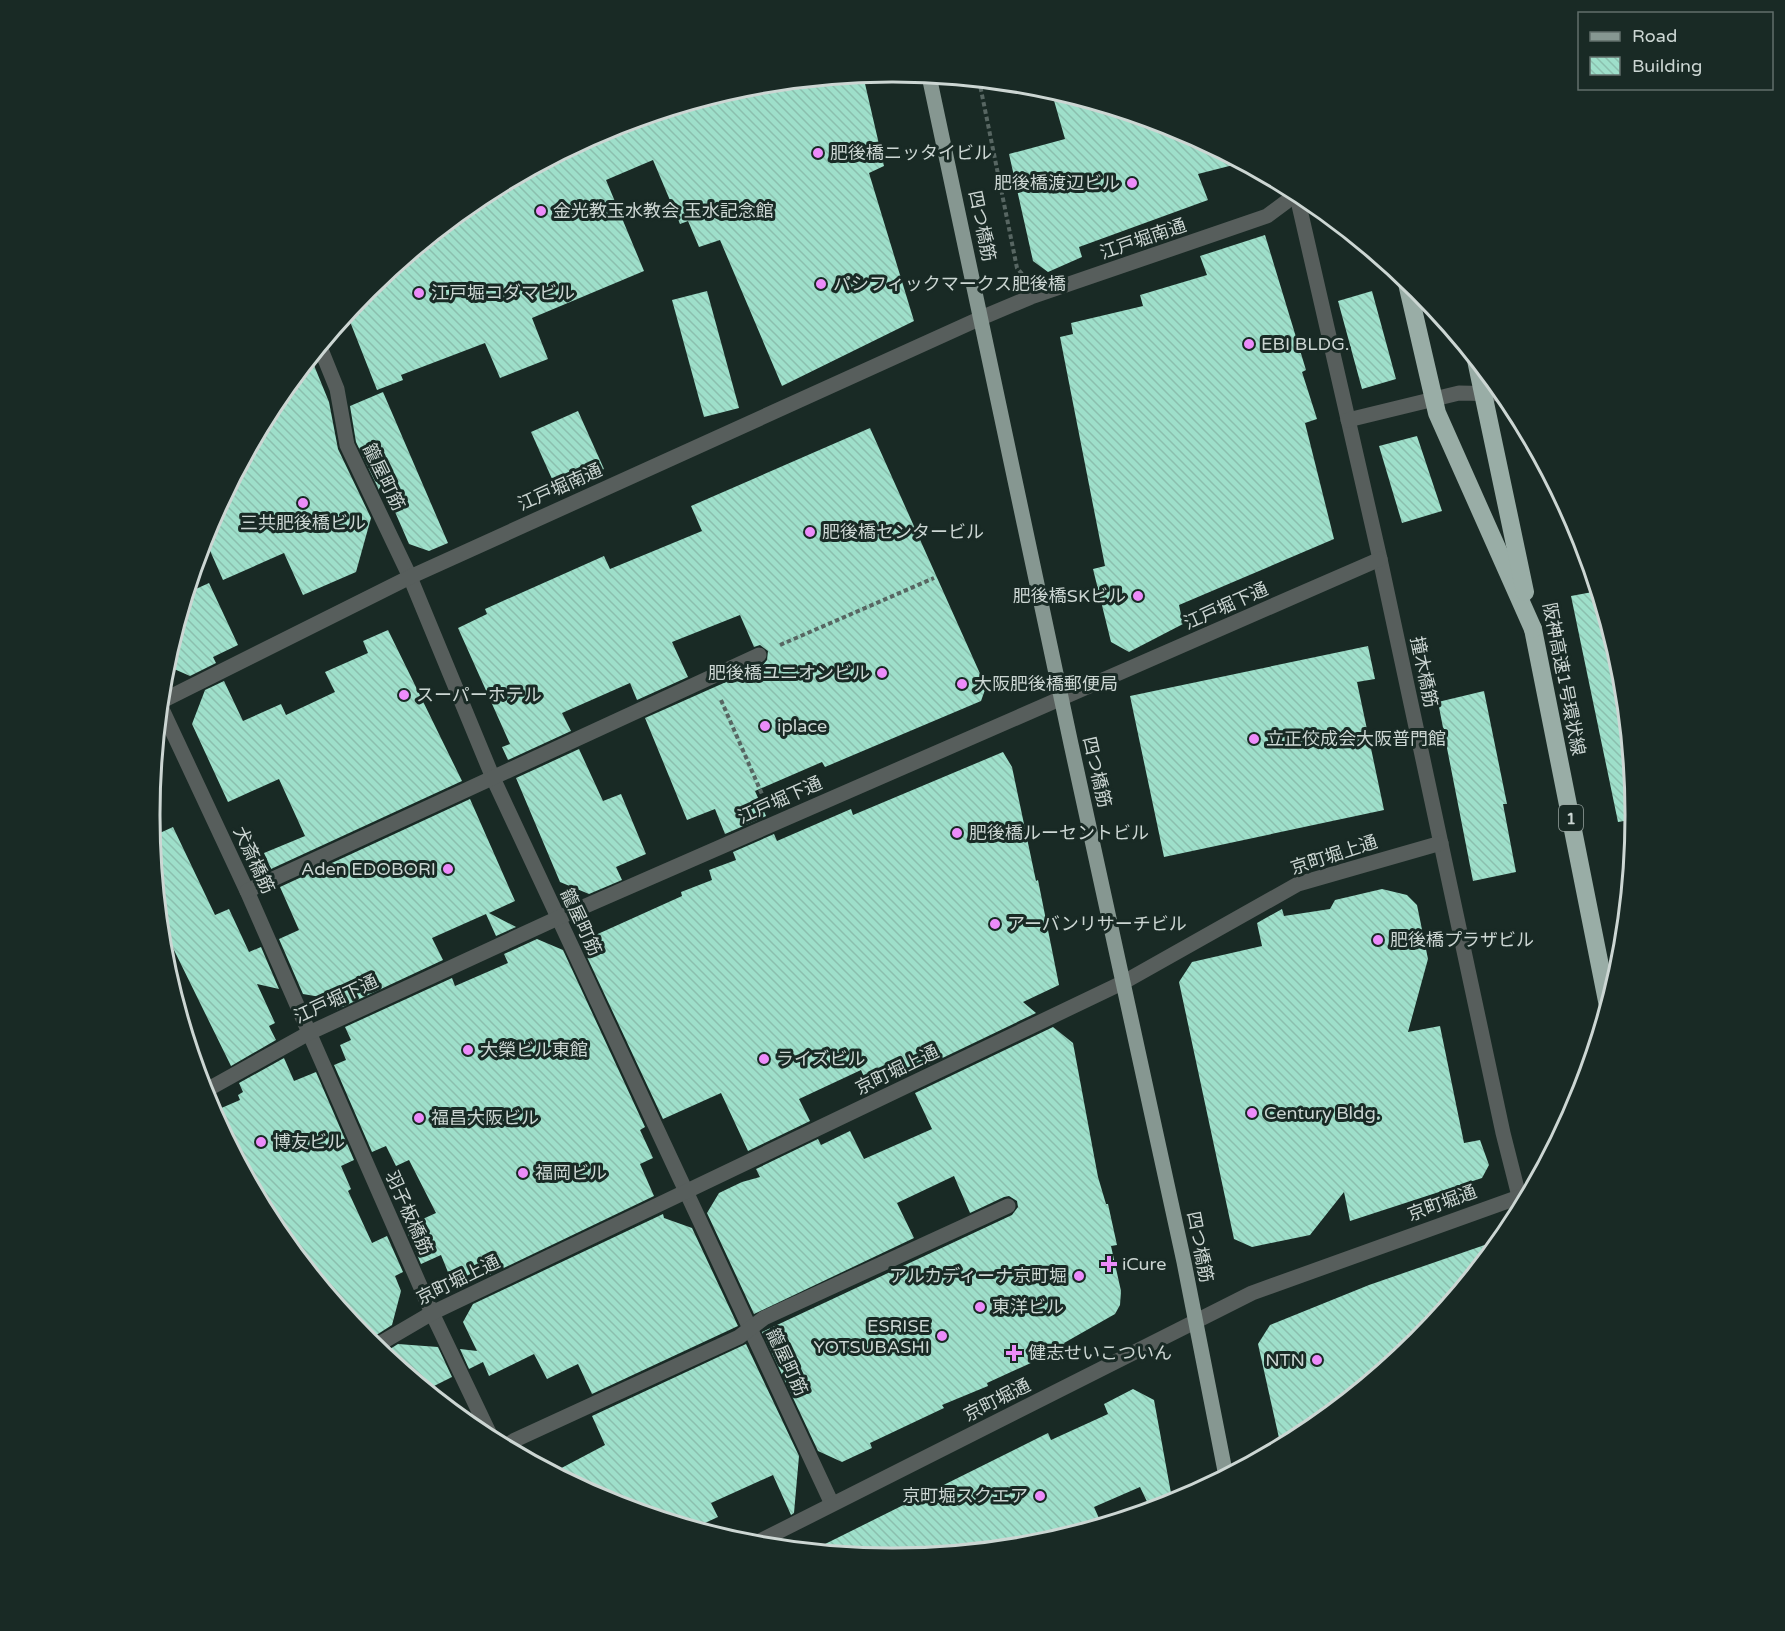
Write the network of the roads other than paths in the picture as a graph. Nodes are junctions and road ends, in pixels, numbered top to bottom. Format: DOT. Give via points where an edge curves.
graph roads {
  1 [pos="932,84"];
  2 [pos="1289,199"];
  3 [pos="1300,206"];
  4 [pos="1410,296"];
  5 [pos="981,318"];
  6 [pos="323,354"];
  7 [pos="1480,377"];
  8 [pos="1492,394"];
  9 [pos="1348,420"];
  10 [pos="1380,559"];
  11 [pos="410,577"];
  12 [pos="1533,629"];
  13 [pos="759,655"];
  14 [pos="170,698"];
  15 [pos="1062,700"];
  16 [pos="167,717"];
  17 [pos="494,777"];
  18 [pos="1441,843"];
  19 [pos="248,891"];
  20 [pos="558,918"];
  21 [pos="1124,982"];
  22 [pos="1605,989"];
  23 [pos="309,1033"];
  24 [pos="212,1087"];
  25 [pos="1521,1191"];
  26 [pos="686,1193"];
  27 [pos="1515,1202"];
  28 [pos="1008,1206"];
  29 [pos="432,1313"];
  30 [pos="1194,1321"];
  31 [pos="751,1329"];
  32 [pos="383,1342"];
  33 [pos="486,1425"];
  34 [pos="514,1443"];
  35 [pos="1225,1469"];
  36 [pos="832,1504"];
  37 [pos="767,1537"];
  1 -- 5 [label="main road, 四つ橋筋"];
  2 -- 5 [label="street, 江戸堀南通" via="1267,216"];
  3 -- 9 [label="street, 撞木橋筋"];
  4 -- 12 [label="highway, bridge" via="1437,413"];
  5 -- 11 [label="street, 江戸堀南通"];
  5 -- 15 [label="main road, 四つ橋筋"];
  6 -- 11 [label="street, 籠屋町筋" via="337,389 347,445"];
  7 -- 12 [label="highway, 阪神高速1号環状線 / 1, bridge"];
  8 -- 9 [label="street" via="1459,393"];
  9 -- 10 [label="street, 撞木橋筋"];
  10 -- 15 [label="street, 江戸堀下通"];
  10 -- 18 [label="street, 撞木橋筋"];
  11 -- 14 [label="street, 江戸堀南通"];
  11 -- 17 [label="street, 籠屋町筋"];
  12 -- 22 [label="highway, 阪神高速1号環状線 / 1"];
  13 -- 17 [label="street"];
  15 -- 20 [label="street, 江戸堀下通"];
  15 -- 21 [label="main road, 四つ橋筋"];
  16 -- 19 [label="street, 犬斎橋筋"];
  17 -- 19 [label="street"];
  17 -- 20 [label="street, 籠屋町筋"];
  18 -- 21 [label="street, 京町堀上通" via="1299,884"];
  18 -- 25 [label="street, 撞木橋筋" via="1503,1133"];
  19 -- 23 [label="street, 犬斎橋筋"];
  20 -- 23 [label="street, 江戸堀下通"];
  20 -- 26 [label="street, 籠屋町筋"];
  21 -- 26 [label="street, 京町堀上通"];
  21 -- 30 [label="main road, 四つ橋筋"];
  23 -- 24 [label="street, 江戸堀下通"];
  23 -- 29 [label="street, 羽子板橋筋"];
  26 -- 29 [label="street, 京町堀上通"];
  26 -- 31 [label="street, 籠屋町筋"];
  27 -- 30 [label="street, 京町堀通" via="1252,1293"];
  28 -- 31 [label="street" via="764,1318"];
  29 -- 32 [label="street, 京町堀上通"];
  29 -- 33 [label="street, 羽子板橋筋"];
  30 -- 35 [label="main road, 四つ橋筋"];
  30 -- 36 [label="street, 京町堀通"];
  31 -- 34 [label="street"];
  31 -- 36 [label="street, 籠屋町筋"];
  36 -- 37 [label="street, 京町堀通"];
}
